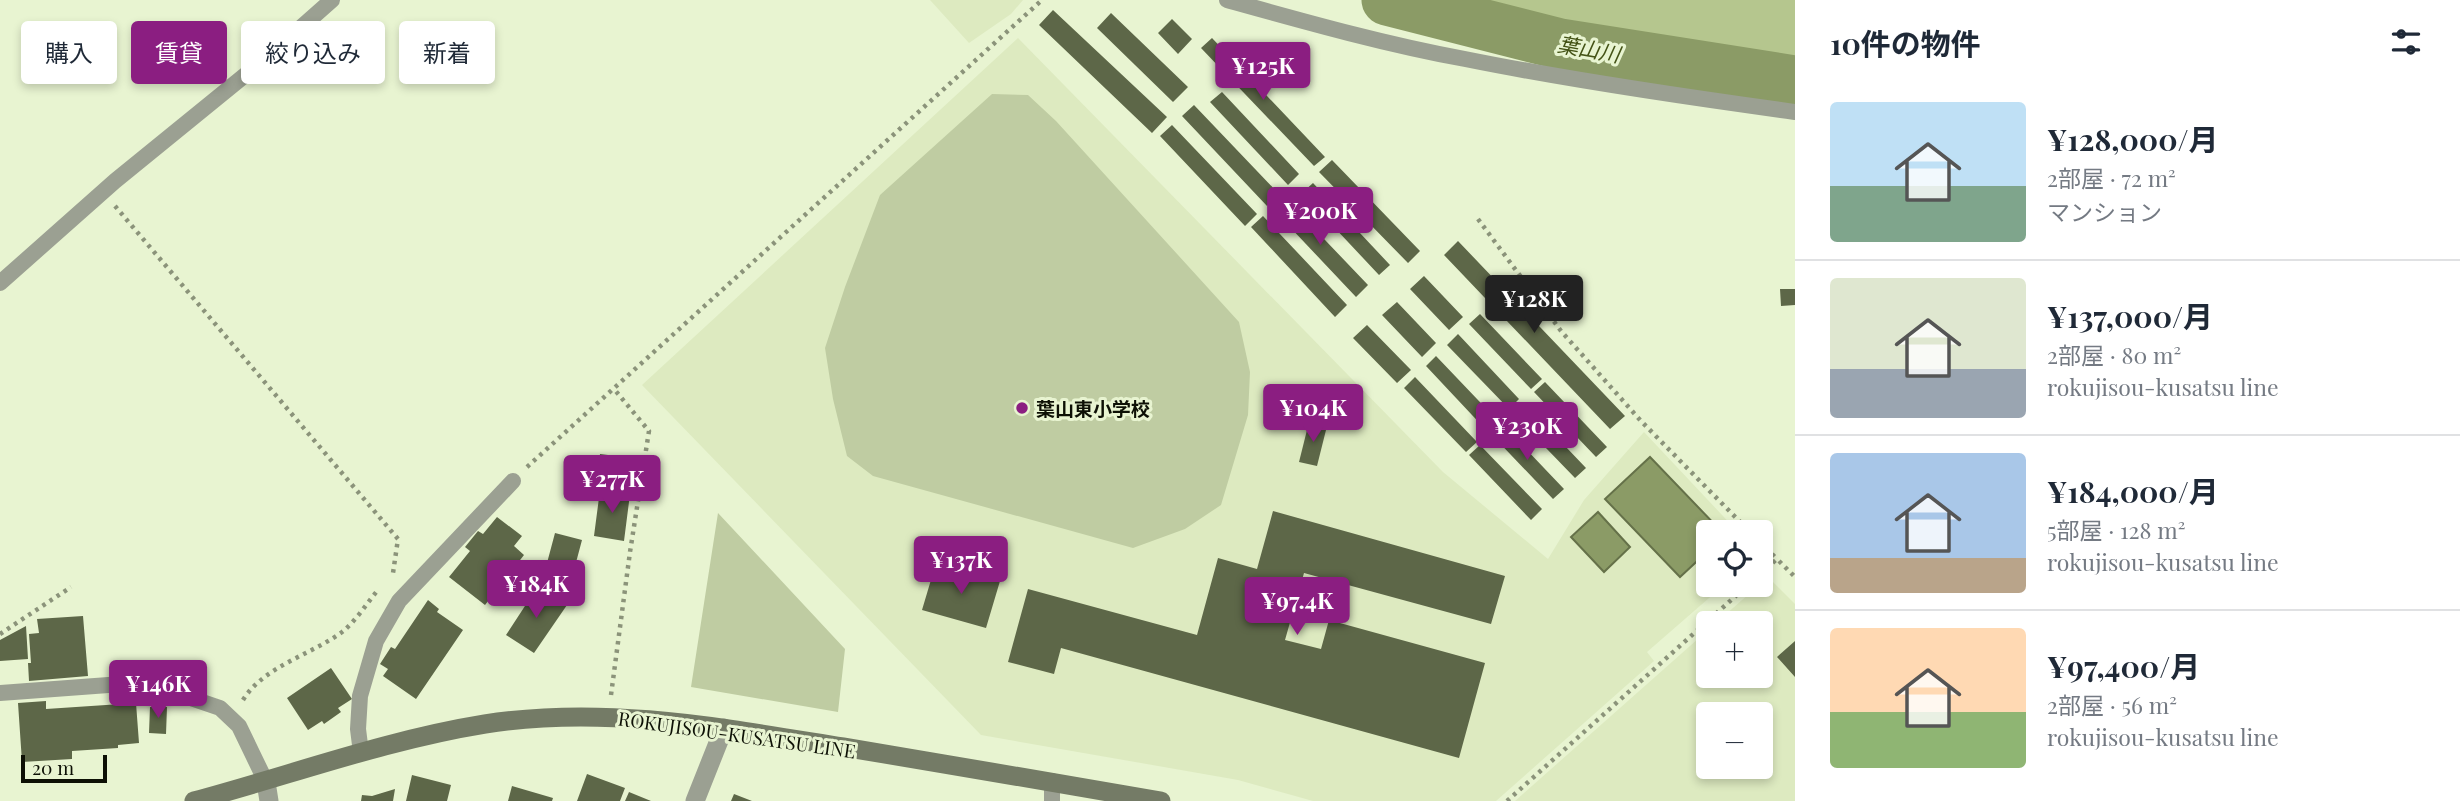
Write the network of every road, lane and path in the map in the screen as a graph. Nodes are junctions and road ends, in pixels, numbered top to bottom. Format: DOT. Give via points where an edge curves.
graph roads {
  1 [pos="332,0"];
  2 [pos="1042,0"];
  3 [pos="1227,0"];
  4 [pos="1795,112"];
  5 [pos="103,192"];
  6 [pos="1478,219"];
  7 [pos="0,283"];
  8 [pos="614,389"];
  9 [pos="513,481"];
  10 [pos="1738,520"];
  11 [pos="1773,555"];
  12 [pos="1777,559"];
  13 [pos="1773,563"];
  14 [pos="1795,577"];
  15 [pos="71,587"];
  16 [pos="1735,597"];
  17 [pos="0,634"];
  18 [pos="0,693"];
  19 [pos="608,716"];
  20 [pos="232,719"];
  21 [pos="724,728"];
  22 [pos="361,753"];
  23 [pos="267,791"];
  24 [pos="1052,791"];
  25 [pos="194,801"];
  26 [pos="695,801"];
  27 [pos="1161,801"];
  28 [pos="1507,801"];
  1 -- 5 [label="lane"];
  2 -- 8 [label="path"];
  3 -- 4 [label="lane" via="1464,59"];
  5 -- 7 [label="lane"];
  5 -- 20 [label="path" via="398,539 394,571 344,631 262,679 249,690"];
  6 -- 10 [label="path" via="1561,331"];
  8 -- 9 [label="path"];
  8 -- 19 [label="path" via="649,431"];
  9 -- 22 [label="lane" via="399,601 376,641 360,696"];
  11 -- 12 [label="path"];
  12 -- 13 [label="path"];
  12 -- 14 [label="path"];
  15 -- 17 [label="path"];
  16 -- 28 [label="path"];
  18 -- 20 [label="lane" via="122,684 170,691 220,708"];
  19 -- 21 [label="main road, ROKUJISOU-KUSATSU LINE"];
  19 -- 22 [label="main road, ROKUJISOU-KUSATSU LINE" via="486,724"];
  20 -- 23 [label="lane"];
  21 -- 24 [label="main road, ROKUJISOU-KUSATSU LINE"];
  21 -- 26 [label="street"];
  22 -- 23 [label="main road, ROKUJISOU-KUSATSU LINE"];
  23 -- 25 [label="main road, ROKUJISOU-KUSATSU LINE"];
  24 -- 27 [label="main road, ROKUJISOU-KUSATSU LINE"];
}
